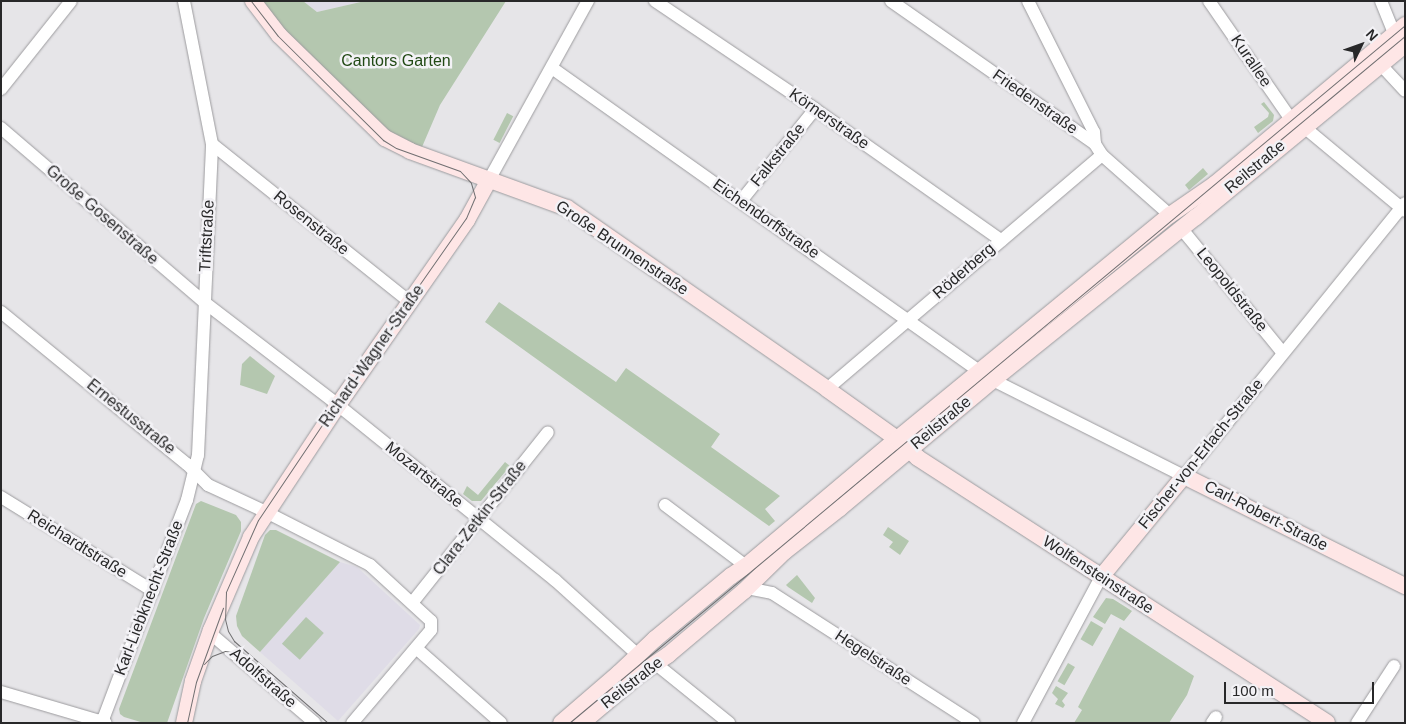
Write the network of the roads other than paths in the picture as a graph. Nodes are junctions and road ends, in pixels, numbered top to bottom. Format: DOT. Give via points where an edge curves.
graph roads {
  1 [pos="71,1"];
  2 [pos="184,1"];
  3 [pos="253,1"];
  4 [pos="588,1"];
  5 [pos="655,1"];
  6 [pos="890,1"];
  7 [pos="1028,1"];
  8 [pos="1209,1"];
  9 [pos="1381,1"];
  10 [pos="1401,35"];
  11 [pos="1381,64"];
  12 [pos="552,68"];
  13 [pos="1,89"];
  14 [pos="1405,91"];
  15 [pos="815,109"];
  16 [pos="1298,124"];
  17 [pos="1,128"];
  18 [pos="212,144"];
  19 [pos="1095,144"];
  20 [pos="1102,155"];
  21 [pos="489,180"];
  22 [pos="741,201"];
  23 [pos="1403,208"];
  24 [pos="1170,215"];
  25 [pos="1181,228"];
  26 [pos="1001,240"];
  27 [pos="204,302"];
  28 [pos="410,302"];
  29 [pos="1,312"];
  30 [pos="907,320"];
  31 [pos="1282,352"];
  32 [pos="986,375"];
  33 [pos="827,389"];
  34 [pos="338,405"];
  35 [pos="548,432"];
  36 [pos="903,444"];
  37 [pos="195,472"];
  38 [pos="1184,476"];
  39 [pos="1,497"];
  40 [pos="665,505"];
  41 [pos="266,512"];
  42 [pos="478,519"];
  43 [pos="746,566"];
  44 [pos="766,572"];
  45 [pos="1100,577"];
  46 [pos="1405,586"];
  47 [pos="747,588"];
  48 [pos="152,591"];
  49 [pos="772,593"];
  50 [pos="412,603"];
  51 [pos="210,633"];
  52 [pos="416,648"];
  53 [pos="638,655"];
  54 [pos="656,664"];
  55 [pos="1394,666"];
  56 [pos="1,692"];
  57 [pos="1302,707"];
  58 [pos="102,722"];
  59 [pos="184,723"];
  60 [pos="315,723"];
  61 [pos="352,723"];
  62 [pos="501,723"];
  63 [pos="561,723"];
  64 [pos="582,723"];
  65 [pos="729,723"];
  66 [pos="974,723"];
  67 [pos="1023,723"];
  68 [pos="1318,723"];
  69 [pos="1327,723"];
  70 [pos="1357,723"];
  1 -- 13 [label="street"];
  2 -- 18 [label="street, Triftstraße"];
  3 -- 21 [label="street, Große Brunnenstraße" via="279,35 385,138 410,151"];
  4 -- 12 [label="street, Richard-Wagner-Straße"];
  5 -- 15 [label="street, Körnerstraße"];
  6 -- 19 [label="street, Friedenstraße"];
  7 -- 19 [label="street" via="1094,132"];
  8 -- 16 [label="street, Kurallee"];
  9 -- 10 [label="street"];
  10 -- 11 [label="street, Reilstraße"];
  10 -- 16 [label="street, Reilstraße"];
  11 -- 14 [label="street"];
  11 -- 16 [label="street, Reilstraße"];
  12 -- 21 [label="street, Richard-Wagner-Straße"];
  12 -- 22 [label="street, Eichendorffstraße"];
  15 -- 22 [label="street, Falkstraße"];
  15 -- 26 [label="street, Körnerstraße"];
  16 -- 23 [label="street, Kurallee"];
  16 -- 24 [label="street, Reilstraße"];
  16 -- 25 [label="street, Reilstraße"];
  17 -- 27 [label="street, Große Gosenstraße"];
  18 -- 27 [label="street, Triftstraße"];
  18 -- 28 [label="street, Rosenstraße"];
  19 -- 20 [label="street, Friedenstraße"];
  20 -- 24 [label="street, Friedenstraße"];
  20 -- 26 [label="street, Röderberg"];
  21 -- 28 [label="street, Richard-Wagner-Straße" via="478,203"];
  21 -- 33 [label="street, Große Brunnenstraße" via="567,208"];
  22 -- 30 [label="street, Eichendorffstraße"];
  23 -- 31 [label="street, Fischer-von-Erlach-Straße"];
  24 -- 32 [label="street, Reilstraße"];
  25 -- 31 [label="street, Leopoldstraße"];
  25 -- 32 [label="street, Reilstraße"];
  26 -- 30 [label="street, Röderberg"];
  27 -- 34 [label="street, Mozartstraße"];
  27 -- 37 [label="street, Triftstraße"];
  28 -- 34 [label="street, Richard-Wagner-Straße"];
  29 -- 37 [label="street, Ernestusstraße"];
  30 -- 32 [label="street, Eichendorffstraße"];
  30 -- 33 [label="street, Röderberg"];
  31 -- 38 [label="street, Fischer-von-Erlach-Straße"];
  32 -- 36 [label="street, Reilstraße"];
  32 -- 38 [label="street, Carl-Robert-Straße"];
  33 -- 36 [label="street, Große Brunnenstraße"];
  34 -- 41 [label="street, Richard-Wagner-Straße"];
  34 -- 42 [label="street, Mozartstraße"];
  35 -- 42 [label="street, Clara-Zetkin-Straße"];
  36 -- 43 [label="street, Reilstraße"];
  36 -- 44 [label="street, Reilstraße"];
  36 -- 45 [label="street, Wolfensteinstraße"];
  37 -- 41 [label="street, Ernestusstraße" via="208,485"];
  37 -- 48 [label="street, Karl-Liebknecht-Straße"];
  38 -- 45 [label="street, Fischer-von-Erlach-Straße"];
  38 -- 46 [label="street, Carl-Robert-Straße"];
  39 -- 48 [label="street, Reichardtstraße"];
  40 -- 43 [label="street"];
  41 -- 50 [label="street, Ernestusstraße" via="370,565"];
  41 -- 51 [label="street, Richard-Wagner-Straße" via="251,537"];
  42 -- 50 [label="street, Clara-Zetkin-Straße"];
  42 -- 53 [label="street, Mozartstraße" via="556,580"];
  43 -- 53 [label="street, Reilstraße"];
  44 -- 47 [label="street, Reilstraße"];
  44 -- 49 [label="street"];
  45 -- 57 [label="street, Wolfensteinstraße"];
  45 -- 67 [label="street, Fischer-von-Erlach-Straße"];
  47 -- 49 [label="street, Hegelstraße"];
  47 -- 54 [label="street, Reilstraße"];
  48 -- 58 [label="street, Karl-Liebknecht-Straße"];
  49 -- 66 [label="street, Hegelstraße"];
  50 -- 52 [label="street, Ernestusstraße" via="433,626"];
  51 -- 59 [label="street, Richard-Wagner-Straße" via="190,691"];
  51 -- 60 [label="street, Adolfstraße"];
  52 -- 61 [label="street"];
  52 -- 62 [label="street"];
  53 -- 63 [label="street, Reilstraße"];
  54 -- 64 [label="street, Reilstraße"];
  54 -- 65 [label="street"];
  55 -- 70 [label="street"];
  56 -- 58 [label="street"];
  57 -- 68 [label="street, Wolfensteinstraße"];
  57 -- 69 [label="street, Wolfensteinstraße"];
}
